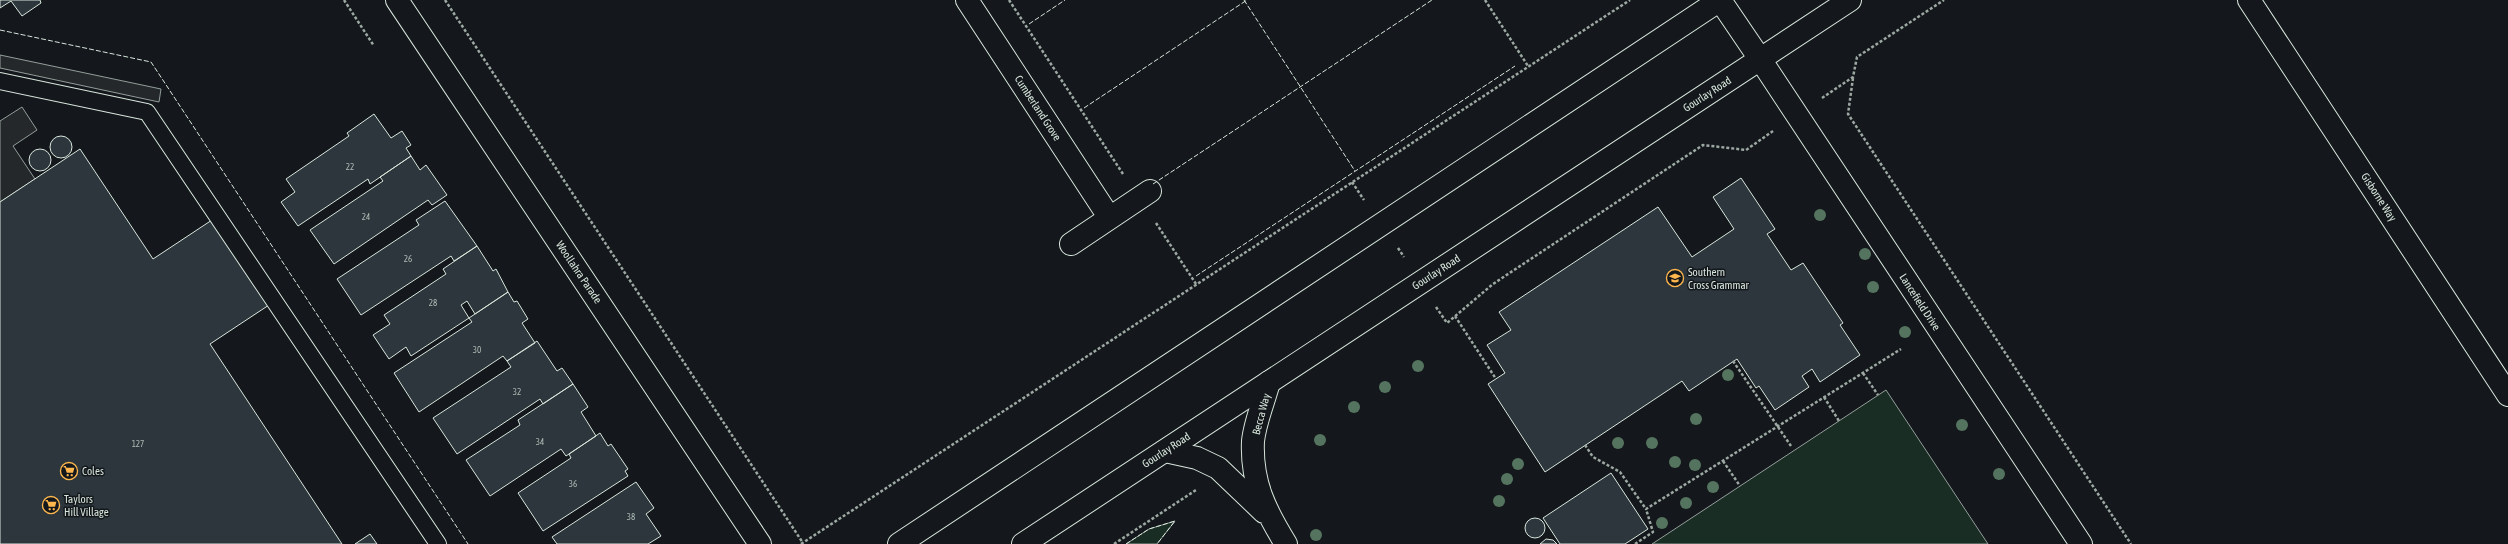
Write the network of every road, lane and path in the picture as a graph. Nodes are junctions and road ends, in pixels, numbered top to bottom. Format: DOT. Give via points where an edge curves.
graph roads {
  1 [pos="344,0"];
  2 [pos="397,0"];
  3 [pos="445,0"];
  4 [pos="967,0"];
  5 [pos="1009,0"];
  6 [pos="1485,0"];
  7 [pos="1630,0"];
  8 [pos="1720,0"];
  9 [pos="1850,0"];
  10 [pos="1944,0"];
  11 [pos="2249,0"];
  12 [pos="374,46"];
  13 [pos="1760,59"];
  14 [pos="1528,67"];
  15 [pos="1853,77"];
  16 [pos="0,81"];
  17 [pos="1797,114"];
  18 [pos="1352,182"];
  19 [pos="1144,194"];
  20 [pos="1109,217"];
  21 [pos="1381,225"];
  22 [pos="1071,244"];
  23 [pos="1420,282"];
  24 [pos="1196,284"];
  25 [pos="1455,316"];
  26 [pos="1901,349"];
  27 [pos="1733,361"];
  28 [pos="1863,373"];
  29 [pos="1496,379"];
  30 [pos="1269,382"];
  31 [pos="1878,395"];
  32 [pos="2508,395"];
  33 [pos="1824,397"];
  34 [pos="1839,421"];
  35 [pos="1778,426"];
  36 [pos="1585,445"];
  37 [pos="1791,446"];
  38 [pos="1165,451"];
  39 [pos="1723,461"];
  40 [pos="1740,486"];
  41 [pos="1201,487"];
  42 [pos="1646,509"];
  43 [pos="1268,516"];
  44 [pos="802,543"];
  45 [pos="438,544"];
  46 [pos="760,544"];
  47 [pos="899,544"];
  48 [pos="1023,544"];
  49 [pos="1114,544"];
  50 [pos="1286,544"];
  51 [pos="1635,544"];
  52 [pos="2081,544"];
  53 [pos="2131,544"];
  1 -- 12 [label="path"];
  2 -- 46 [label="street, Woollahra Parade"];
  3 -- 44 [label="path"];
  4 -- 20 [label="street, Cumberland Grove"];
  5 -- 19 [label="path"];
  6 -- 14 [label="path"];
  7 -- 14 [label="path"];
  8 -- 13 [label="street, Lancefield Drive"];
  8 -- 21 [label="street"];
  9 -- 13 [label="street, Gourlay Road"];
  10 -- 15 [label="path" via="1857,57"];
  11 -- 32 [label="street, Gisborne Way"];
  13 -- 17 [label="street, Lancefield Drive"];
  13 -- 23 [label="street, Gourlay Road"];
  14 -- 18 [label="path"];
  15 -- 17 [label="path"];
  15 -- 53 [label="path" via="1848,114"];
  16 -- 45 [label="lane" via="146,112"];
  17 -- 25 [label="path" via="1746,150 1703,145 1493,284"];
  17 -- 52 [label="street, Lancefield Drive"];
  18 -- 21 [label="path"];
  18 -- 24 [label="path"];
  19 -- 20 [label="street"];
  19 -- 24 [label="path"];
  20 -- 22 [label="street"];
  21 -- 23 [label="path"];
  21 -- 47 [label="street"];
  23 -- 25 [label="path" via="1447,323"];
  23 -- 30 [label="street, Gourlay Road"];
  24 -- 44 [label="path"];
  25 -- 29 [label="path"];
  26 -- 28 [label="path"];
  27 -- 35 [label="path"];
  28 -- 31 [label="path"];
  28 -- 33 [label="path"];
  30 -- 38 [label="street, Gourlay Road"];
  30 -- 43 [label="street, Becca Way" via="1253,440 1254,477"];
  33 -- 34 [label="path"];
  33 -- 35 [label="path"];
  35 -- 37 [label="path"];
  35 -- 39 [label="path"];
  36 -- 42 [label="path" via="1594,457 1620,472"];
  38 -- 43 [label="street, Becca Way" via="1197,458 1218,468"];
  38 -- 48 [label="street, Gourlay Road"];
  39 -- 40 [label="path"];
  39 -- 42 [label="path"];
  41 -- 49 [label="path"];
  42 -- 51 [label="path" via="1653,532"];
  43 -- 50 [label="street, Becca Way"];
}
